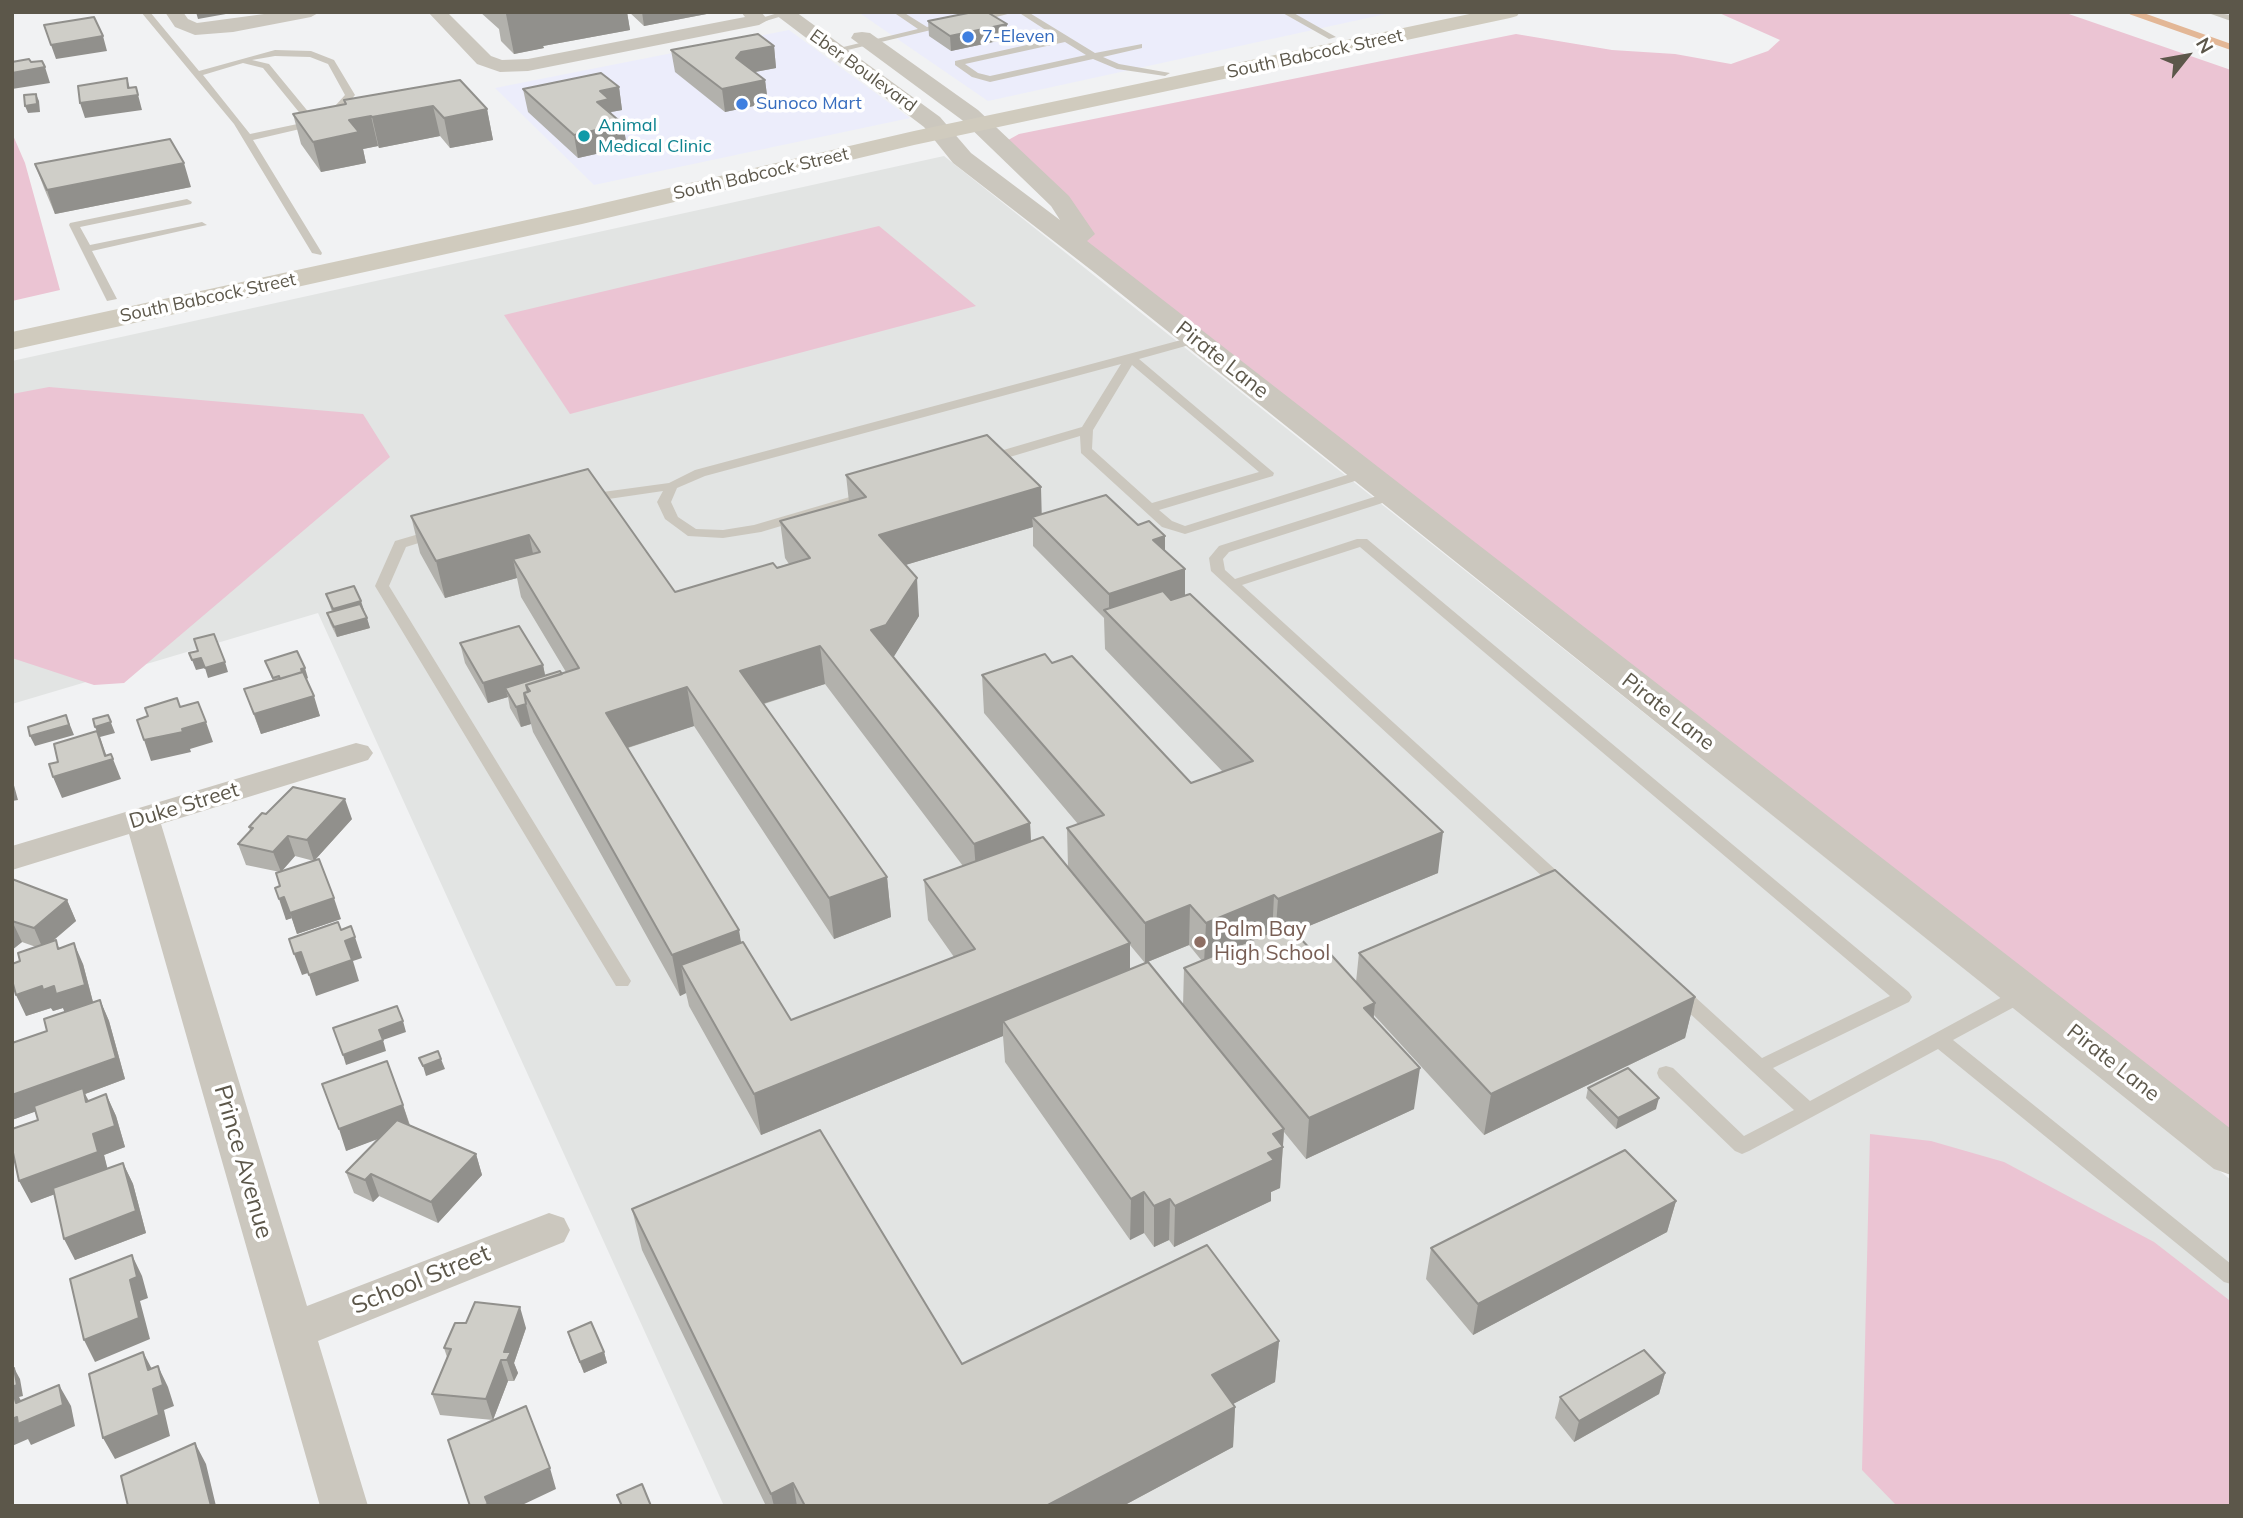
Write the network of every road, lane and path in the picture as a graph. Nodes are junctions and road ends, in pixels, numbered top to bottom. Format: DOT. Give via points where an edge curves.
graph roads {
  1 [pos="145,12"];
  2 [pos="174,12"];
  3 [pos="311,12"];
  4 [pos="437,12"];
  5 [pos="897,12"];
  6 [pos="1012,12"];
  7 [pos="1022,12"];
  8 [pos="1285,12"];
  9 [pos="1447,12"];
  10 [pos="2214,12"];
  11 [pos="784,13"];
  12 [pos="1505,13"];
  13 [pos="755,16"];
  14 [pos="2231,18"];
  15 [pos="966,22"];
  16 [pos="955,24"];
  17 [pos="845,26"];
  18 [pos="925,30"];
  19 [pos="1332,37"];
  20 [pos="1066,39"];
  21 [pos="869,42"];
  22 [pos="1139,46"];
  23 [pos="835,50"];
  24 [pos="1094,56"];
  25 [pos="241,60"];
  26 [pos="1165,73"];
  27 [pos="197,74"];
  28 [pos="975,120"];
  29 [pos="313,124"];
  30 [pos="937,127"];
  31 [pos="247,138"];
  32 [pos="187,202"];
  33 [pos="202,225"];
  34 [pos="87,249"];
  35 [pos="317,253"];
  36 [pos="1105,267"];
  37 [pos="111,299"];
  38 [pos="12,320"];
  39 [pos="1196,340"];
  40 [pos="12,341"];
  41 [pos="1129,358"];
  42 [pos="1087,430"];
  43 [pos="981,462"];
  44 [pos="1379,484"];
  45 [pos="672,486"];
  46 [pos="888,489"];
  47 [pos="576,500"];
  48 [pos="1150,508"];
  49 [pos="454,529"];
  50 [pos="1232,583"];
  51 [pos="356,753"];
  52 [pos="142,819"];
  53 [pos="12,858"];
  54 [pos="1574,897"];
  55 [pos="1663,978"];
  56 [pos="622,981"];
  57 [pos="2025,993"];
  58 [pos="1940,1040"];
  59 [pos="1759,1067"];
  60 [pos="1666,1073"];
  61 [pos="1808,1111"];
  62 [pos="2231,1156"];
  63 [pos="549,1230"];
  64 [pos="2231,1276"];
  65 [pos="293,1331"];
  66 [pos="344,1506"];
  1 -- 27 [label="lane"];
  2 -- 3 [label="street" via="181,23 195,29"];
  4 -- 13 [label="street" via="484,60 500,66 527,65"];
  5 -- 18 [label="lane"];
  6 -- 15 [label="lane"];
  7 -- 20 [label="lane"];
  8 -- 19 [label="lane"];
  9 -- 19 [label="main road, South Babcock Street"];
  10 -- 14 [label="lane"];
  11 -- 13 [label="lane"];
  11 -- 23 [label="street, Eber Boulevard"];
  12 -- 28 [label="main road, South Babcock Street"];
  16 -- 18 [label="lane"];
  17 -- 21 [label="street, Eber Boulevard"];
  18 -- 21 [label="lane"];
  19 -- 26 [label="main road, South Babcock Street"];
  20 -- 24 [label="lane"];
  20 -- 24 [label="lane" via="958,63 985,79"];
  21 -- 23 [label="lane"];
  21 -- 28 [label="street, Eber Boulevard"];
  22 -- 24 [label="lane"];
  23 -- 30 [label="street, Eber Boulevard"];
  24 -- 26 [label="lane" via="1116,66"];
  25 -- 27 [label="lane"];
  25 -- 29 [label="lane" via="266,66"];
  25 -- 29 [label="lane" via="311,54 331,62 350,95 327,120"];
  26 -- 28 [label="main road, South Babcock Street"];
  27 -- 31 [label="lane"];
  28 -- 30 [label="main road, South Babcock Street"];
  28 -- 36 [label="street, Pirate Lane" via="1060,201"];
  29 -- 31 [label="lane"];
  30 -- 35 [label="main road, South Babcock Street"];
  30 -- 36 [label="street, Pirate Lane" via="962,158"];
  30 -- 40 [label="main road, South Babcock Street" via="582,216"];
  31 -- 35 [label="lane"];
  32 -- 34 [label="lane" via="75,225"];
  33 -- 34 [label="lane"];
  34 -- 37 [label="lane"];
  35 -- 37 [label="main road, South Babcock Street"];
  36 -- 39 [label="street, Pirate Lane"];
  37 -- 38 [label="main road, South Babcock Street"];
  39 -- 41 [label="lane"];
  39 -- 44 [label="street, Pirate Lane"];
  41 -- 42 [label="lane"];
  41 -- 45 [label="lane" via="700,473"];
  41 -- 48 [label="lane" via="1268,473"];
  42 -- 43 [label="lane"];
  42 -- 48 [label="lane" via="1086,450"];
  44 -- 48 [label="lane" via="1185,530 1167,524"];
  44 -- 50 [label="lane" via="1224,549 1216,558 1218,570"];
  44 -- 57 [label="street, Pirate Lane"];
  45 -- 46 [label="lane" via="664,502 671,519 693,533 723,534 756,529"];
  45 -- 47 [label="lane"];
  49 -- 56 [label="lane" via="400,544 382,586"];
  50 -- 54 [label="lane"];
  50 -- 59 [label="lane" via="1362,542 1903,997"];
  51 -- 52 [label="street, Duke Street"];
  52 -- 53 [label="street, Duke Street"];
  52 -- 65 [label="street, Prince Avenue"];
  55 -- 59 [label="lane"];
  57 -- 58 [label="lane"];
  57 -- 62 [label="street, Pirate Lane"];
  58 -- 61 [label="lane"];
  58 -- 64 [label="lane"];
  59 -- 61 [label="lane"];
  60 -- 61 [label="lane" via="1742,1146"];
  63 -- 65 [label="street, School Street"];
  65 -- 66 [label="street, Prince Avenue"];
}
